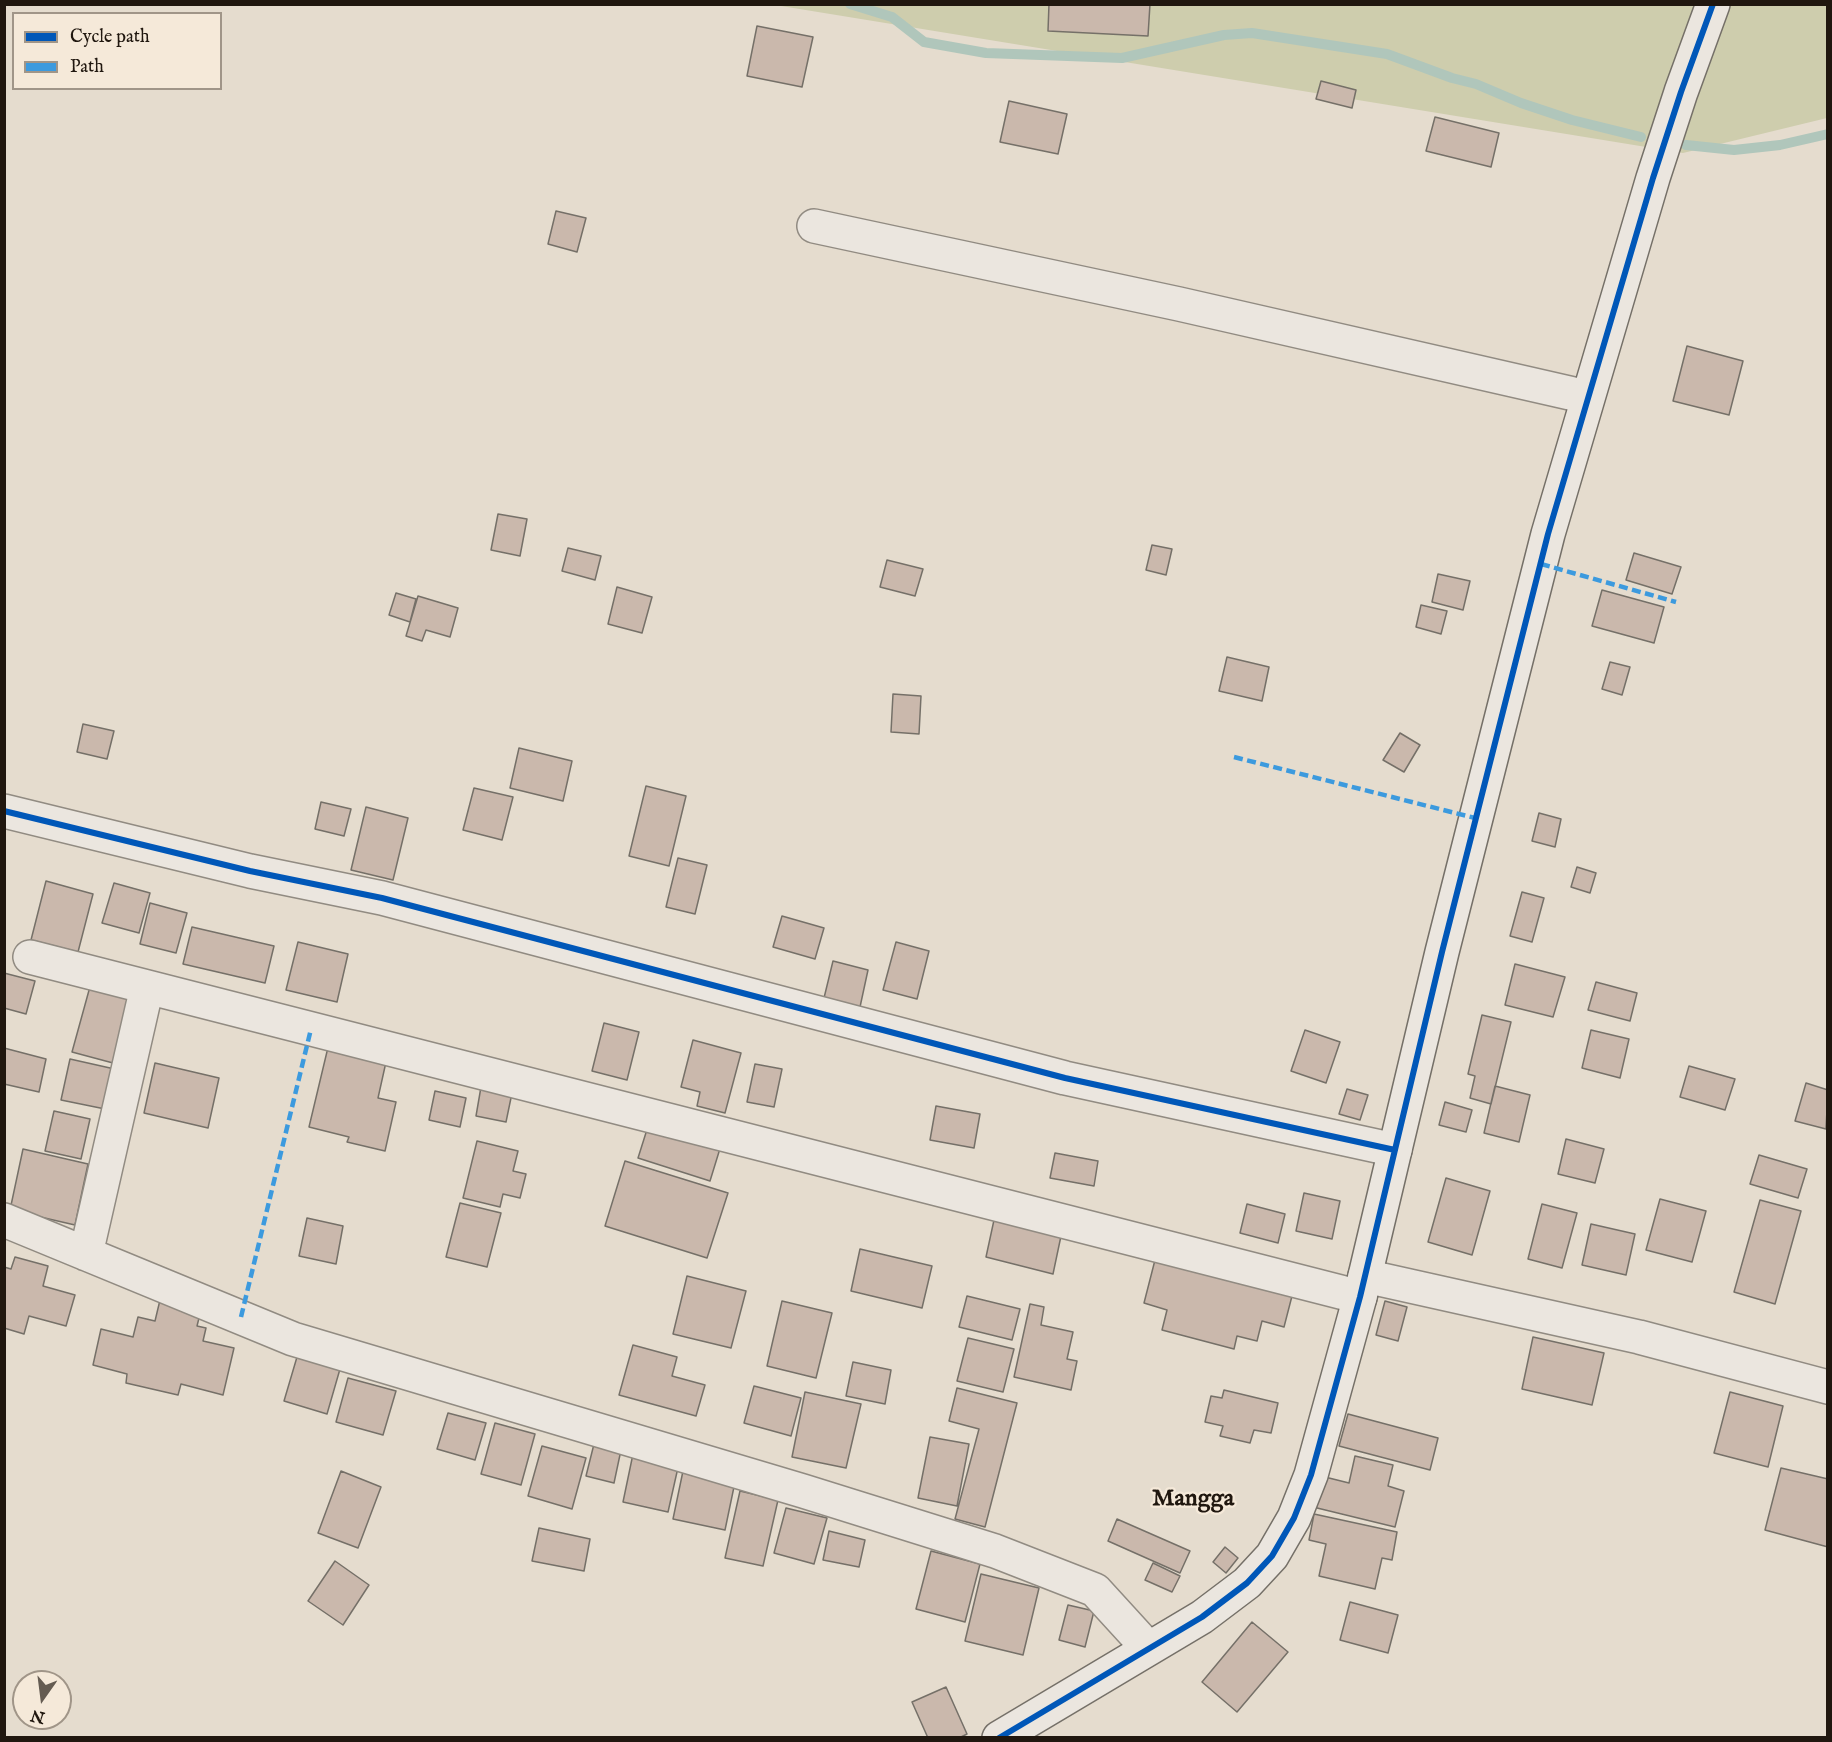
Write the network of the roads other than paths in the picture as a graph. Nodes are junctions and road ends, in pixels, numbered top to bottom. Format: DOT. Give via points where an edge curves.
graph roads {
  1 [pos="1713,4"];
  2 [pos="814,226"];
  3 [pos="1587,397"];
  4 [pos="4,811"];
  5 [pos="30,957"];
  6 [pos="147,987"];
  7 [pos="1395,1150"];
  8 [pos="4,1220"];
  9 [pos="86,1254"];
  10 [pos="1363,1286"];
  11 [pos="1827,1387"];
  12 [pos="1148,1648"];
  13 [pos="999,1737"];
  1 -- 3 [label="street" via="1660,157"];
  2 -- 3 [label="street"];
  3 -- 7 [label="street" via="1491,754"];
  4 -- 7 [label="street" via="250,871 382,898 1065,1078"];
  5 -- 6 [label="street"];
  6 -- 9 [label="street"];
  6 -- 10 [label="street"];
  7 -- 10 [label="street"];
  8 -- 9 [label="street"];
  9 -- 12 [label="street" via="293,1339 995,1551 1095,1590"];
  10 -- 11 [label="street" via="1639,1337"];
  10 -- 12 [label="street" via="1311,1475 1294,1518 1272,1556 1247,1583 1202,1617"];
  12 -- 13 [label="street"];
}
